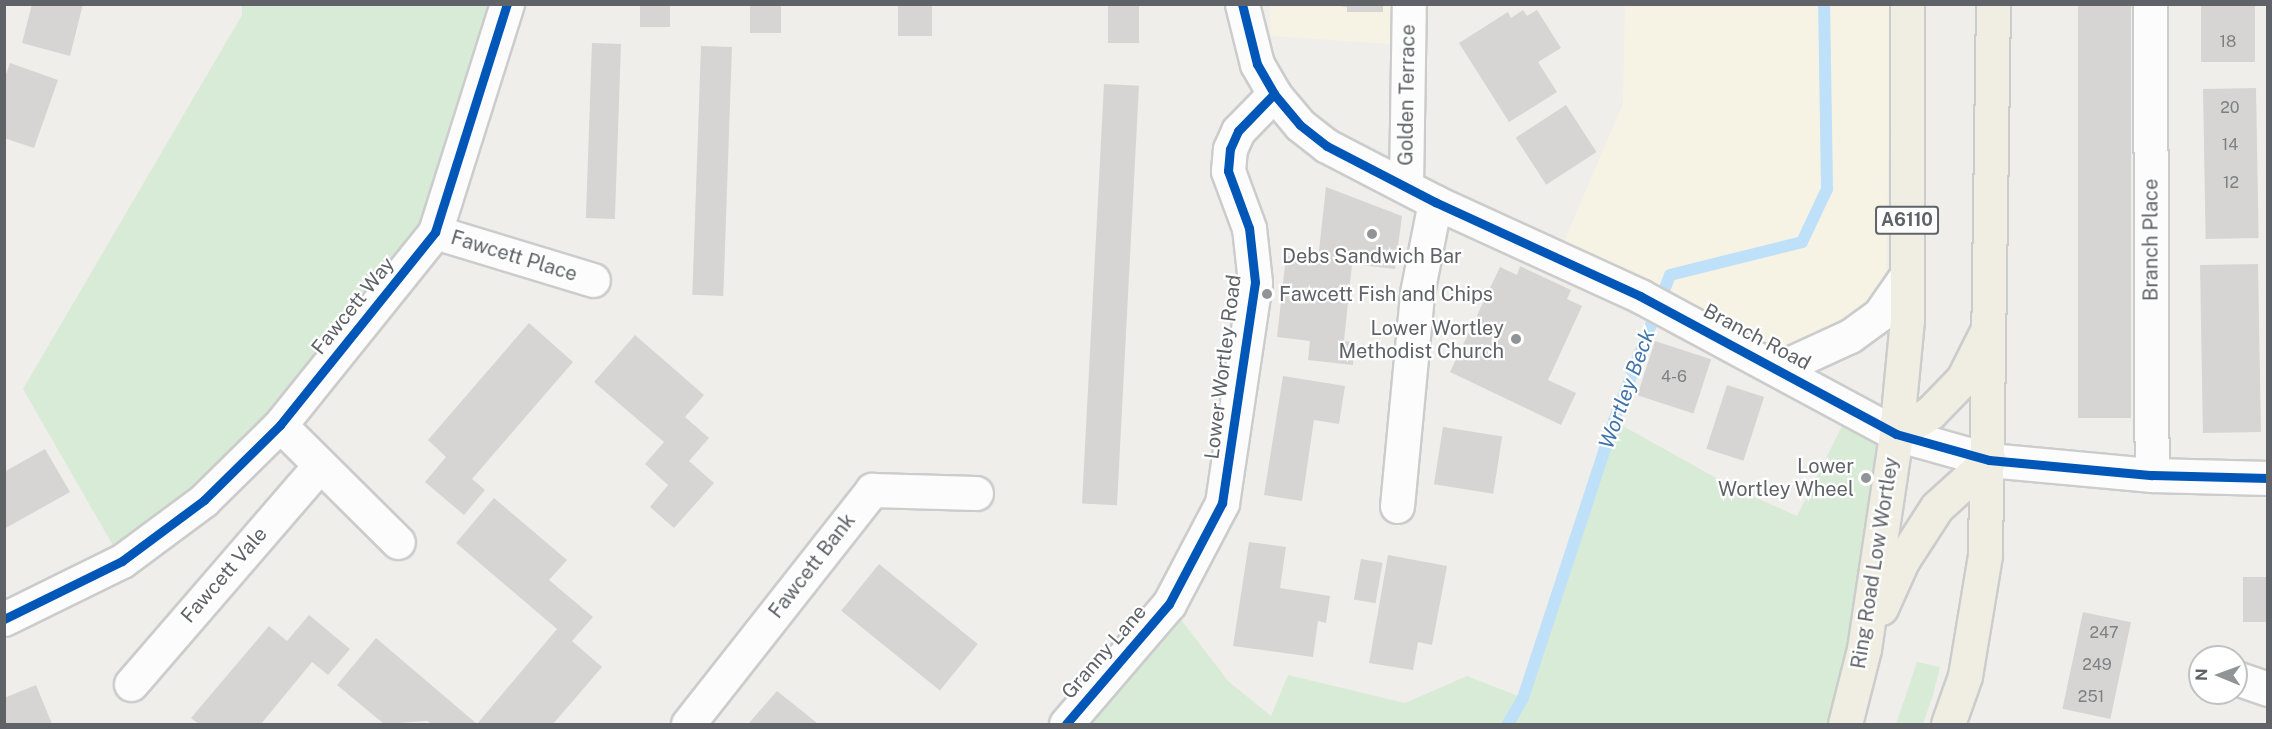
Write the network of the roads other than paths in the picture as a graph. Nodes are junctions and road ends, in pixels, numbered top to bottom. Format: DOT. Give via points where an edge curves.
graph roads {
  1 [pos="507,4"];
  2 [pos="1242,4"];
  3 [pos="1409,4"];
  4 [pos="1907,4"];
  5 [pos="1993,4"];
  6 [pos="2150,4"];
  7 [pos="1274,94"];
  8 [pos="1406,186"];
  9 [pos="1435,202"];
  10 [pos="435,232"];
  11 [pos="1907,275"];
  12 [pos="593,280"];
  13 [pos="1991,324"];
  14 [pos="1778,369"];
  15 [pos="280,425"];
  16 [pos="1896,434"];
  17 [pos="1989,460"];
  18 [pos="318,467"];
  19 [pos="2152,475"];
  20 [pos="2268,478"];
  21 [pos="976,493"];
  22 [pos="1397,506"];
  23 [pos="398,542"];
  24 [pos="1169,604"];
  25 [pos="4,619"];
  26 [pos="1864,649"];
  27 [pos="2248,682"];
  28 [pos="131,684"];
  29 [pos="2268,688"];
  30 [pos="688,724"];
  31 [pos="1066,724"];
  32 [pos="1845,724"];
  33 [pos="1948,724"];
  1 -- 10 [label="street, Fawcett Way"];
  2 -- 7 [label="street" via="1257,64"];
  3 -- 8 [label="street, Golden Terrace"];
  4 -- 11 [label="highway, Ring Road Low Wortley / A6110"];
  5 -- 13 [label="highway"];
  6 -- 19 [label="street, Branch Place"];
  7 -- 8 [label="street, Branch Road" via="1300,125 1327,146"];
  7 -- 24 [label="street, Lower Wortley Road" via="1238,131 1230,149 1228,171 1249,228 1255,282 1222,503"];
  8 -- 9 [label="street, Branch Road"];
  9 -- 14 [label="street, Branch Road" via="1640,296"];
  9 -- 22 [label="street" via="1417,293"];
  10 -- 12 [label="street, Fawcett Place"];
  10 -- 15 [label="street, Fawcett Way"];
  11 -- 14 [label="street" via="1880,314 1850,336"];
  11 -- 16 [label="highway, Ring Road Low Wortley / A6110"];
  13 -- 16 [label="highway" via="1963,379 1930,413"];
  13 -- 17 [label="highway"];
  14 -- 16 [label="street, Branch Road"];
  15 -- 18 [label="street"];
  15 -- 25 [label="street, Fawcett Way" via="204,500 122,561"];
  16 -- 17 [label="street, Branch Road"];
  16 -- 26 [label="highway, Ring Road Low Wortley / A6110"];
  17 -- 19 [label="street, Branch Road"];
  17 -- 26 [label="highway, A6110" via="1937,507 1916,539"];
  17 -- 33 [label="highway" via="1985,555 1965,676"];
  18 -- 23 [label="street"];
  18 -- 28 [label="street, Fawcett Vale"];
  19 -- 20 [label="street, Branch Road"];
  21 -- 30 [label="street, Fawcett Bank" via="872,490"];
  24 -- 31 [label="street, Granny Lane"];
  26 -- 32 [label="highway, Ring Road Low Wortley / A6110"];
  27 -- 29 [label="street"];
}
